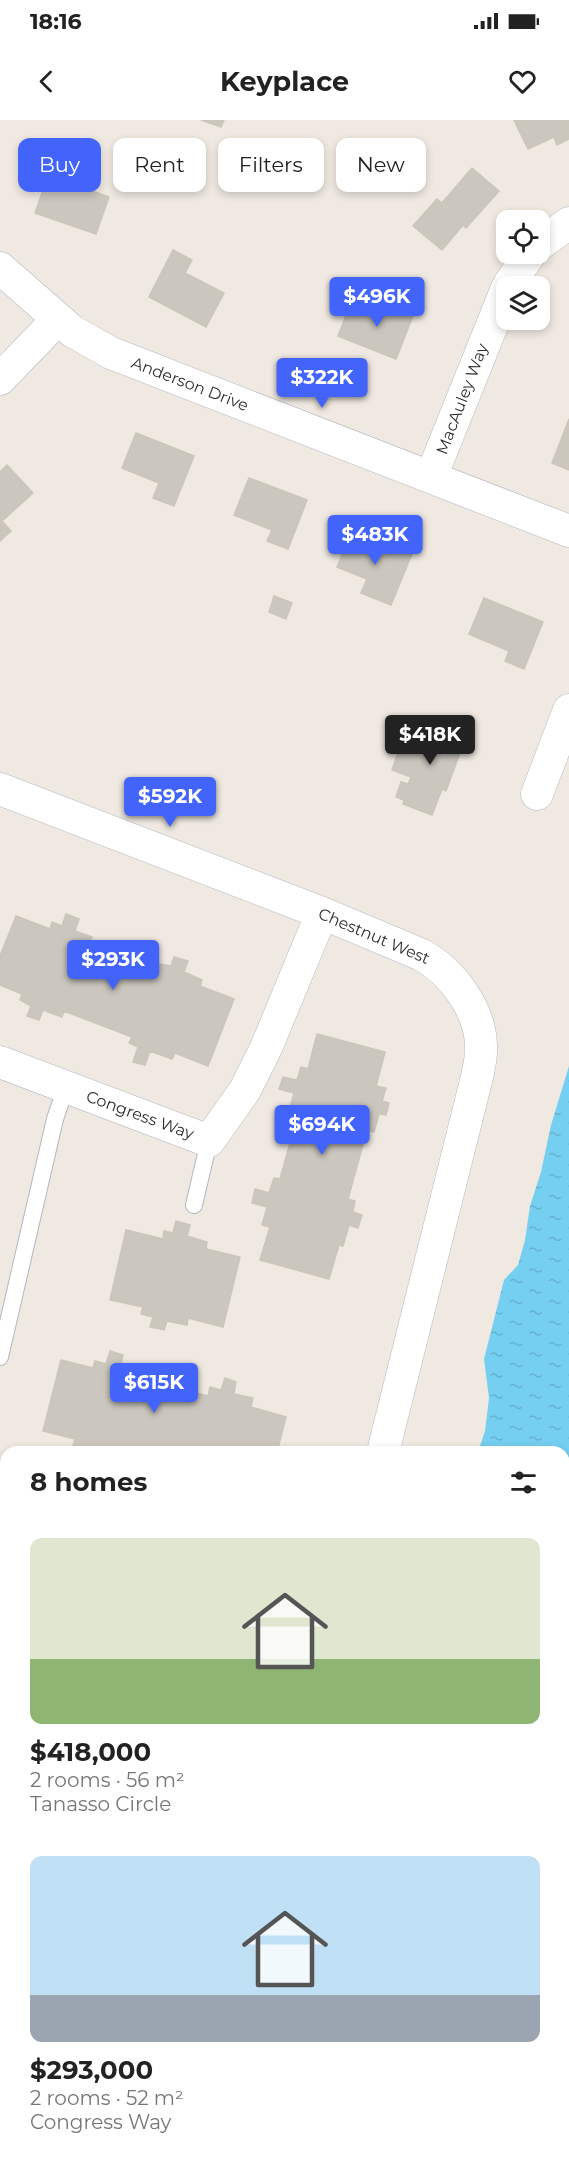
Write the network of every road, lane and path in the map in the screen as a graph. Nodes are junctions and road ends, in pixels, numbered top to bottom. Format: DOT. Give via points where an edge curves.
graph roads {
  1 [pos="569,223"];
  2 [pos="550,237"];
  3 [pos="0,268"];
  4 [pos="496,314"];
  5 [pos="57,320"];
  6 [pos="0,380"];
  7 [pos="431,477"];
  8 [pos="569,531"];
  9 [pos="569,710"];
  10 [pos="1,791"];
  11 [pos="537,794"];
  12 [pos="322,913"];
  13 [pos="0,1062"];
  14 [pos="66,1087"];
  15 [pos="209,1141"];
  16 [pos="194,1205"];
  17 [pos="0,1357"];
  18 [pos="385,1446"];
  1 -- 2 [label="street"];
  3 -- 5 [label="street, Anderson Drive"];
  4 -- 7 [label="street, MacAuley Way"];
  5 -- 6 [label="street"];
  5 -- 7 [label="street, Anderson Drive" via="90,343 120,357"];
  7 -- 8 [label="street, Anderson Drive"];
  9 -- 11 [label="street"];
  10 -- 12 [label="street, Chestnut West"];
  12 -- 15 [label="street, Congress Way" via="267,1048"];
  12 -- 18 [label="street, Chestnut West" via="437,963 465,999 481,1045 477,1077"];
  13 -- 14 [label="street, Congress Way"];
  14 -- 15 [label="street, Congress Way"];
  14 -- 17 [label="lane" via="55,1119"];
  15 -- 16 [label="lane"];
}
